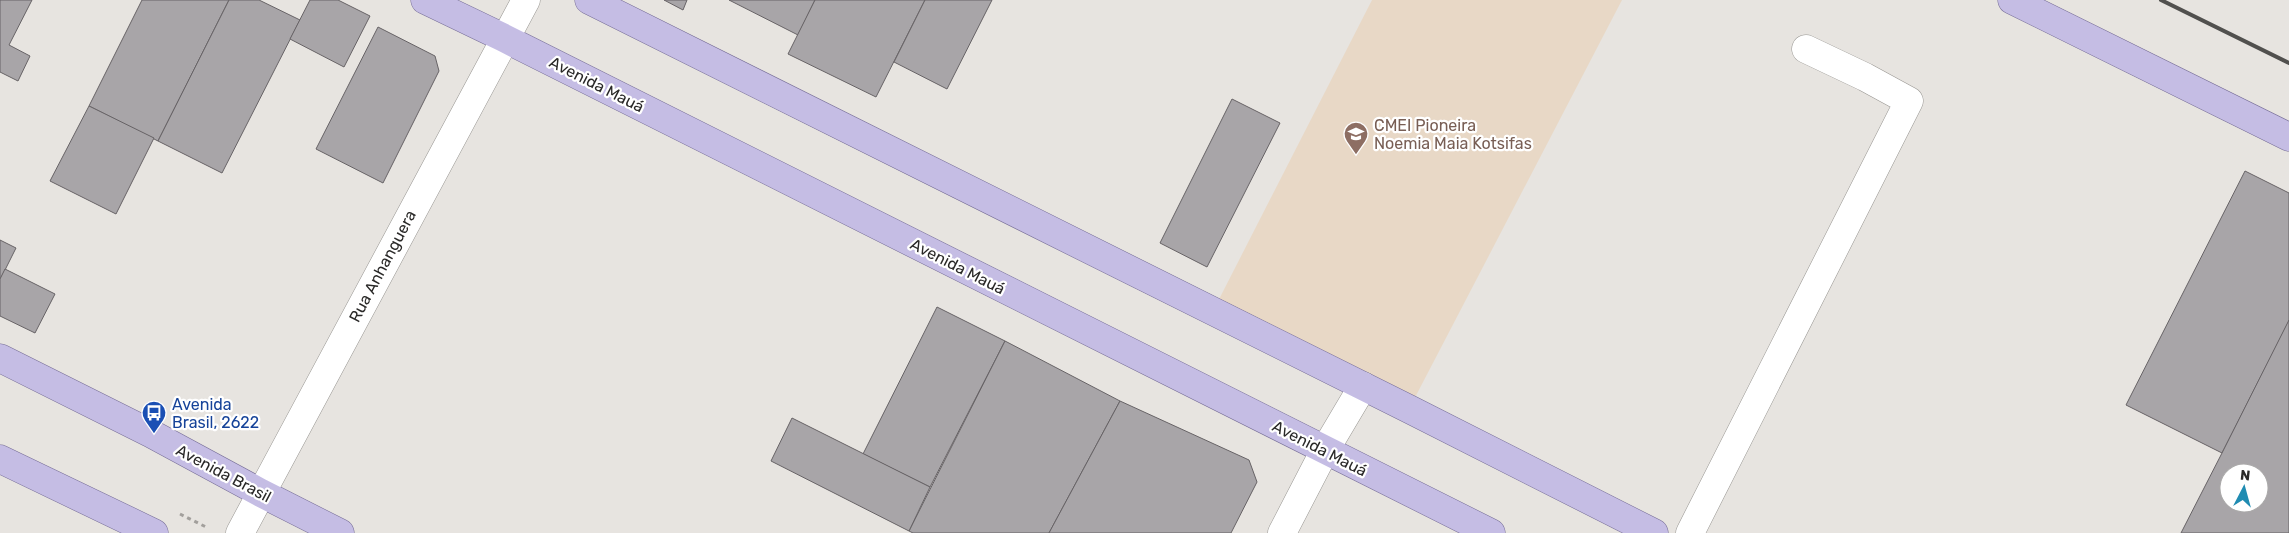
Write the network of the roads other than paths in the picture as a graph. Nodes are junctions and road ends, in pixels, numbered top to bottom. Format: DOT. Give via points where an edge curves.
graph roads {
  1 [pos="425,0"];
  2 [pos="526,0"];
  3 [pos="589,0"];
  4 [pos="2012,0"];
  5 [pos="504,38"];
  6 [pos="1806,50"];
  7 [pos="2289,137"];
  8 [pos="0,358"];
  9 [pos="1362,386"];
  10 [pos="1325,450"];
  11 [pos="0,459"];
  12 [pos="261,493"];
  13 [pos="154,533"];
  14 [pos="240,533"];
  15 [pos="340,533"];
  16 [pos="1282,533"];
  17 [pos="1491,533"];
  18 [pos="1654,533"];
  19 [pos="1690,533"];
  1 -- 5 [label="main road, Avenida Mauá"];
  2 -- 5 [label="street, Rua Anhanguera"];
  3 -- 9 [label="main road"];
  4 -- 7 [label="main road"];
  5 -- 10 [label="main road, Avenida Mauá"];
  5 -- 12 [label="street, Rua Anhanguera"];
  6 -- 19 [label="street" via="1909,101"];
  8 -- 12 [label="main road, Avenida Brasil"];
  9 -- 10 [label="street"];
  9 -- 18 [label="main road"];
  10 -- 16 [label="street"];
  10 -- 17 [label="main road, Avenida Mauá"];
  11 -- 13 [label="main road"];
  12 -- 14 [label="street, Rua Anhanguera"];
  12 -- 15 [label="main road, Avenida Brasil"];
}
